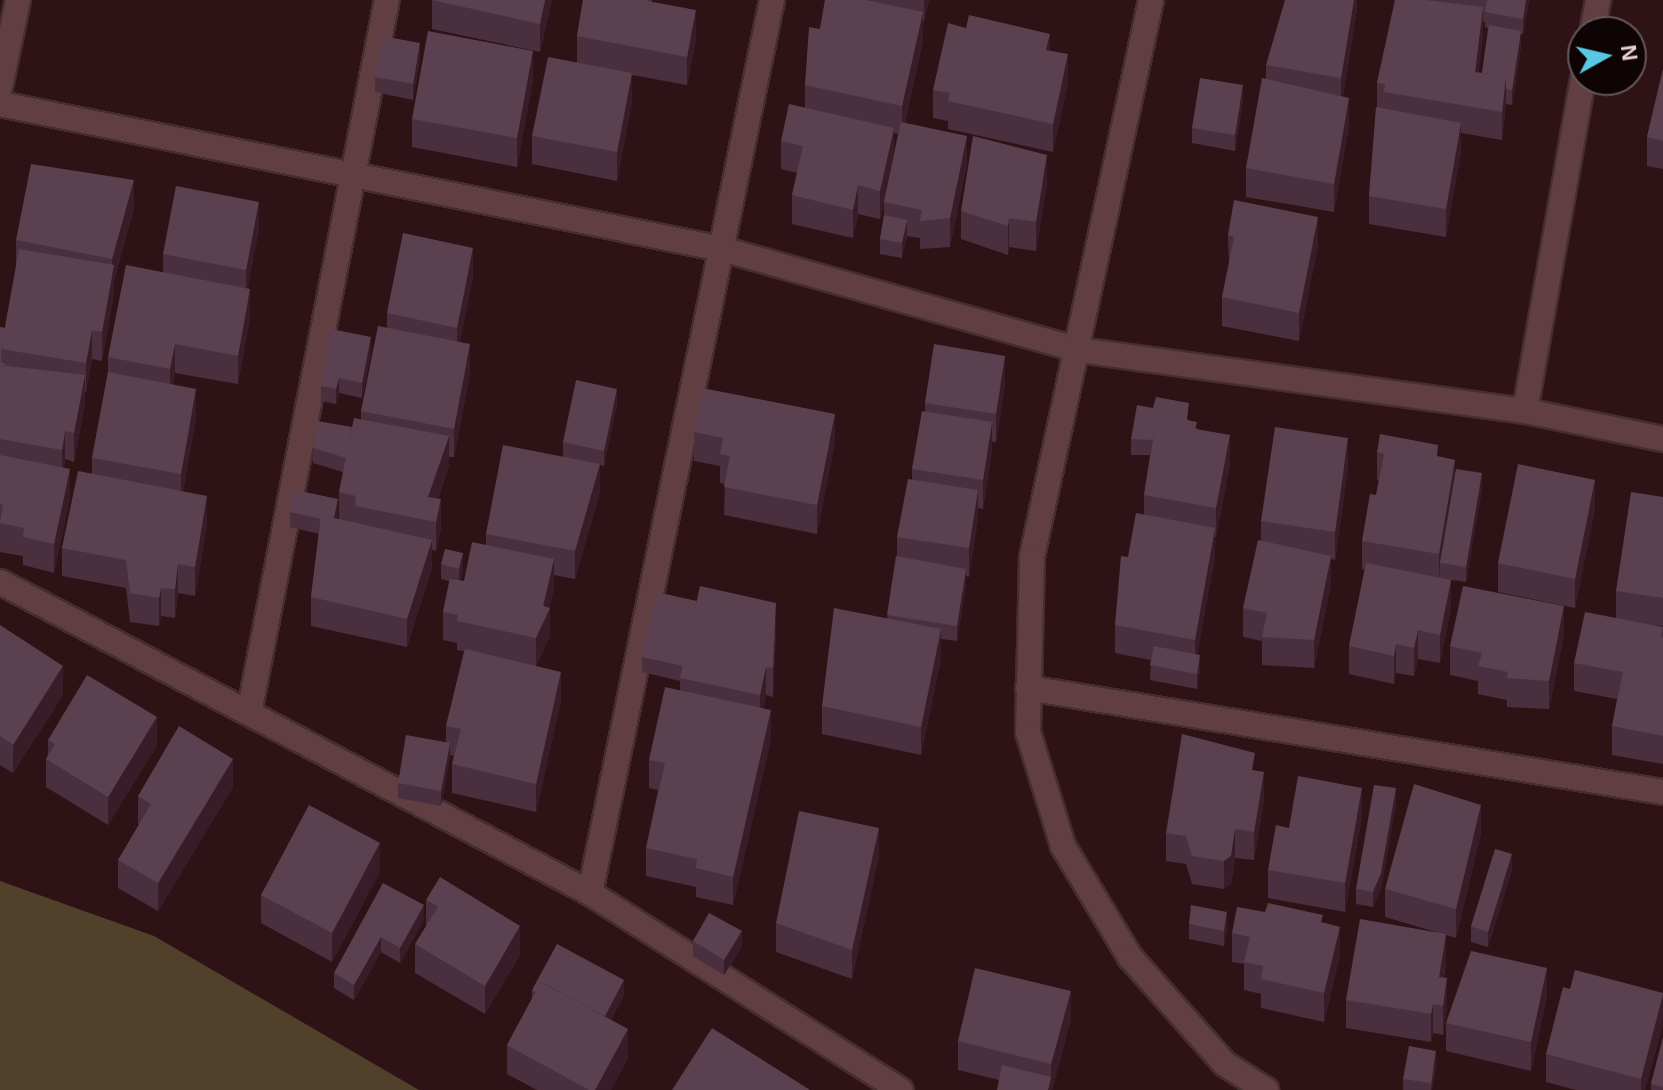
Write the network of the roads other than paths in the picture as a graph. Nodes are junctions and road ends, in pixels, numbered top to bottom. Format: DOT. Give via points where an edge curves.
graph roads {
  1 [pos="18,0"];
  2 [pos="387,0"];
  3 [pos="772,0"];
  4 [pos="1151,0"];
  5 [pos="0,87"];
  6 [pos="1580,96"];
  7 [pos="0,104"];
  8 [pos="353,175"];
  9 [pos="722,249"];
  10 [pos="1079,350"];
  11 [pos="1525,411"];
  12 [pos="1663,439"];
  13 [pos="0,582"];
  14 [pos="1028,688"];
  15 [pos="249,713"];
  16 [pos="1663,792"];
  17 [pos="590,893"];
  18 [pos="901,1090"];
  19 [pos="1266,1090"];
  1 -- 5 [label="street"];
  2 -- 8 [label="street"];
  3 -- 9 [label="street"];
  4 -- 10 [label="street"];
  6 -- 11 [label="street"];
  7 -- 8 [label="street"];
  8 -- 9 [label="street"];
  8 -- 15 [label="street"];
  9 -- 10 [label="street"];
  9 -- 17 [label="street"];
  10 -- 11 [label="street"];
  10 -- 14 [label="street" via="1032,557"];
  11 -- 12 [label="street"];
  13 -- 15 [label="street"];
  14 -- 16 [label="street"];
  14 -- 19 [label="street" via="1028,732 1063,846 1130,957 1225,1064"];
  15 -- 17 [label="street"];
  17 -- 18 [label="street"];
}
